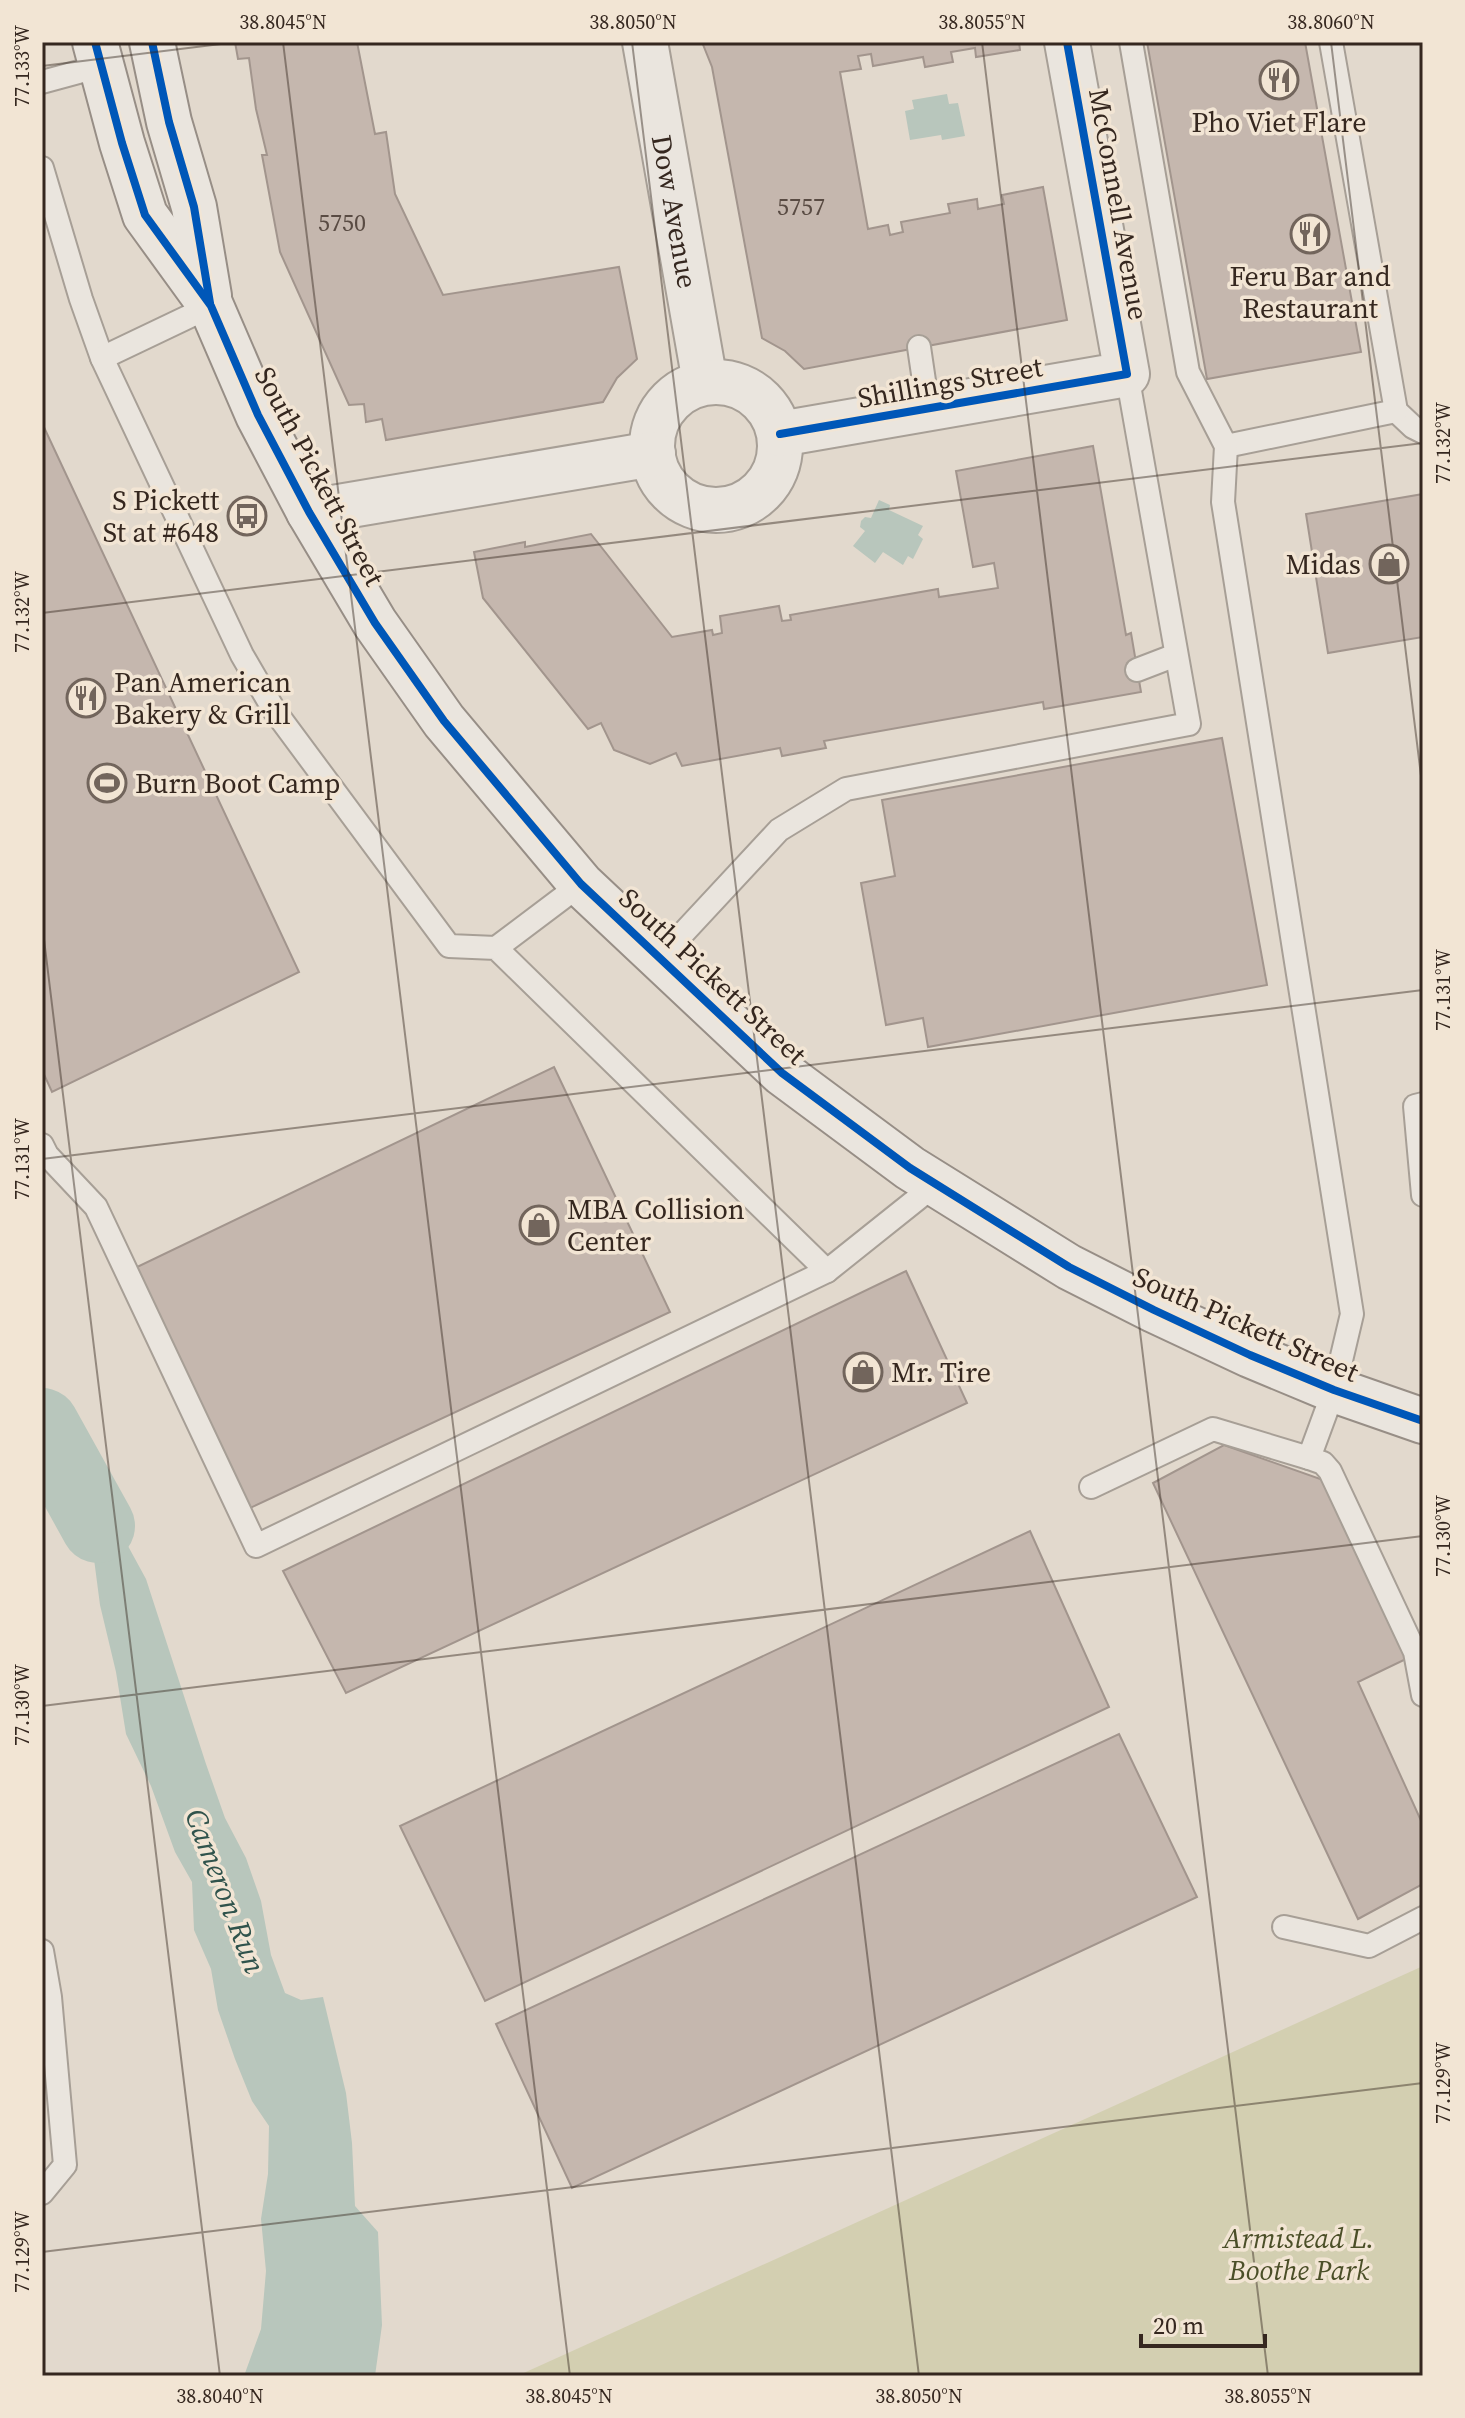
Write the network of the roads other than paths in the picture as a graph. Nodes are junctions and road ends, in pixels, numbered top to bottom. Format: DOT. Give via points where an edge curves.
graph roads {
  1 [pos="152,42"];
  2 [pos="645,42"];
  3 [pos="1067,42"];
  4 [pos="1131,42"];
  5 [pos="1331,42"];
  6 [pos="98,54"];
  7 [pos="42,82"];
  8 [pos="42,168"];
  9 [pos="211,306"];
  10 [pos="919,347"];
  11 [pos="102,358"];
  12 [pos="1127,374"];
  13 [pos="705,382"];
  14 [pos="928,408"];
  15 [pos="1396,411"];
  16 [pos="1423,432"];
  17 [pos="780,434"];
  18 [pos="1226,446"];
  19 [pos="653,454"];
  20 [pos="309,512"];
  21 [pos="1176,655"];
  22 [pos="1137,670"];
  23 [pos="581,884"];
  24 [pos="496,948"];
  25 [pos="660,958"];
  26 [pos="1423,1104"];
  27 [pos="42,1145"];
  28 [pos="936,1184"];
  29 [pos="1423,1195"];
  30 [pos="827,1271"];
  31 [pos="1334,1390"];
  32 [pos="1423,1421"];
  33 [pos="1309,1458"];
  34 [pos="1091,1487"];
  35 [pos="1423,1695"];
  36 [pos="1423,1918"];
  37 [pos="1284,1927"];
  38 [pos="42,1951"];
  39 [pos="42,2193"];
  1 -- 9 [label="main road, South Pickett Street" via="194,207"];
  2 -- 13 [label="main road, Dow Avenue"];
  3 -- 12 [label="main road, McConnell Avenue"];
  4 -- 18 [label="lane" via="1188,372"];
  5 -- 15 [label="lane"];
  6 -- 7 [label="lane"];
  6 -- 9 [label="main road, South Pickett Street" via="145,215"];
  8 -- 11 [label="lane"];
  9 -- 11 [label="lane"];
  9 -- 20 [label="main road, South Pickett Street" via="258,415"];
  10 -- 14 [label="lane"];
  11 -- 24 [label="lane" via="242,655 274,710 449,946"];
  12 -- 14 [label="main road, Shillings Street"];
  12 -- 21 [label="lane"];
  13 -- 17 [label="main road" via="749,390 767,407"];
  13 -- 19 [label="main road" via="679,393 664,408 653,433"];
  14 -- 17 [label="main road, Shillings Street"];
  15 -- 16 [label="lane"];
  15 -- 18 [label="lane"];
  17 -- 19 [label="main road" via="769,483 752,499 727,509 710,510 679,498 658,473"];
  18 -- 31 [label="lane" via="1223,502 1352,1314"];
  19 -- 20 [label="main road"];
  20 -- 23 [label="main road, South Pickett Street" via="375,623 444,721"];
  21 -- 22 [label="lane"];
  21 -- 25 [label="lane" via="1189,724 846,789 779,830"];
  23 -- 24 [label="lane"];
  23 -- 25 [label="main road, South Pickett Street"];
  24 -- 30 [label="lane"];
  25 -- 28 [label="main road, South Pickett Street" via="782,1073"];
  26 -- 29 [label="lane" via="1415,1106"];
  27 -- 30 [label="lane" via="96,1207 256,1546"];
  28 -- 30 [label="lane"];
  28 -- 31 [label="main road, South Pickett Street" via="1069,1267"];
  31 -- 32 [label="main road, South Pickett Street"];
  31 -- 33 [label="lane"];
  33 -- 34 [label="lane" via="1213,1429"];
  33 -- 35 [label="lane" via="1330,1471 1415,1652"];
  36 -- 37 [label="lane" via="1369,1946"];
  38 -- 39 [label="lane" via="65,2165"];
}
